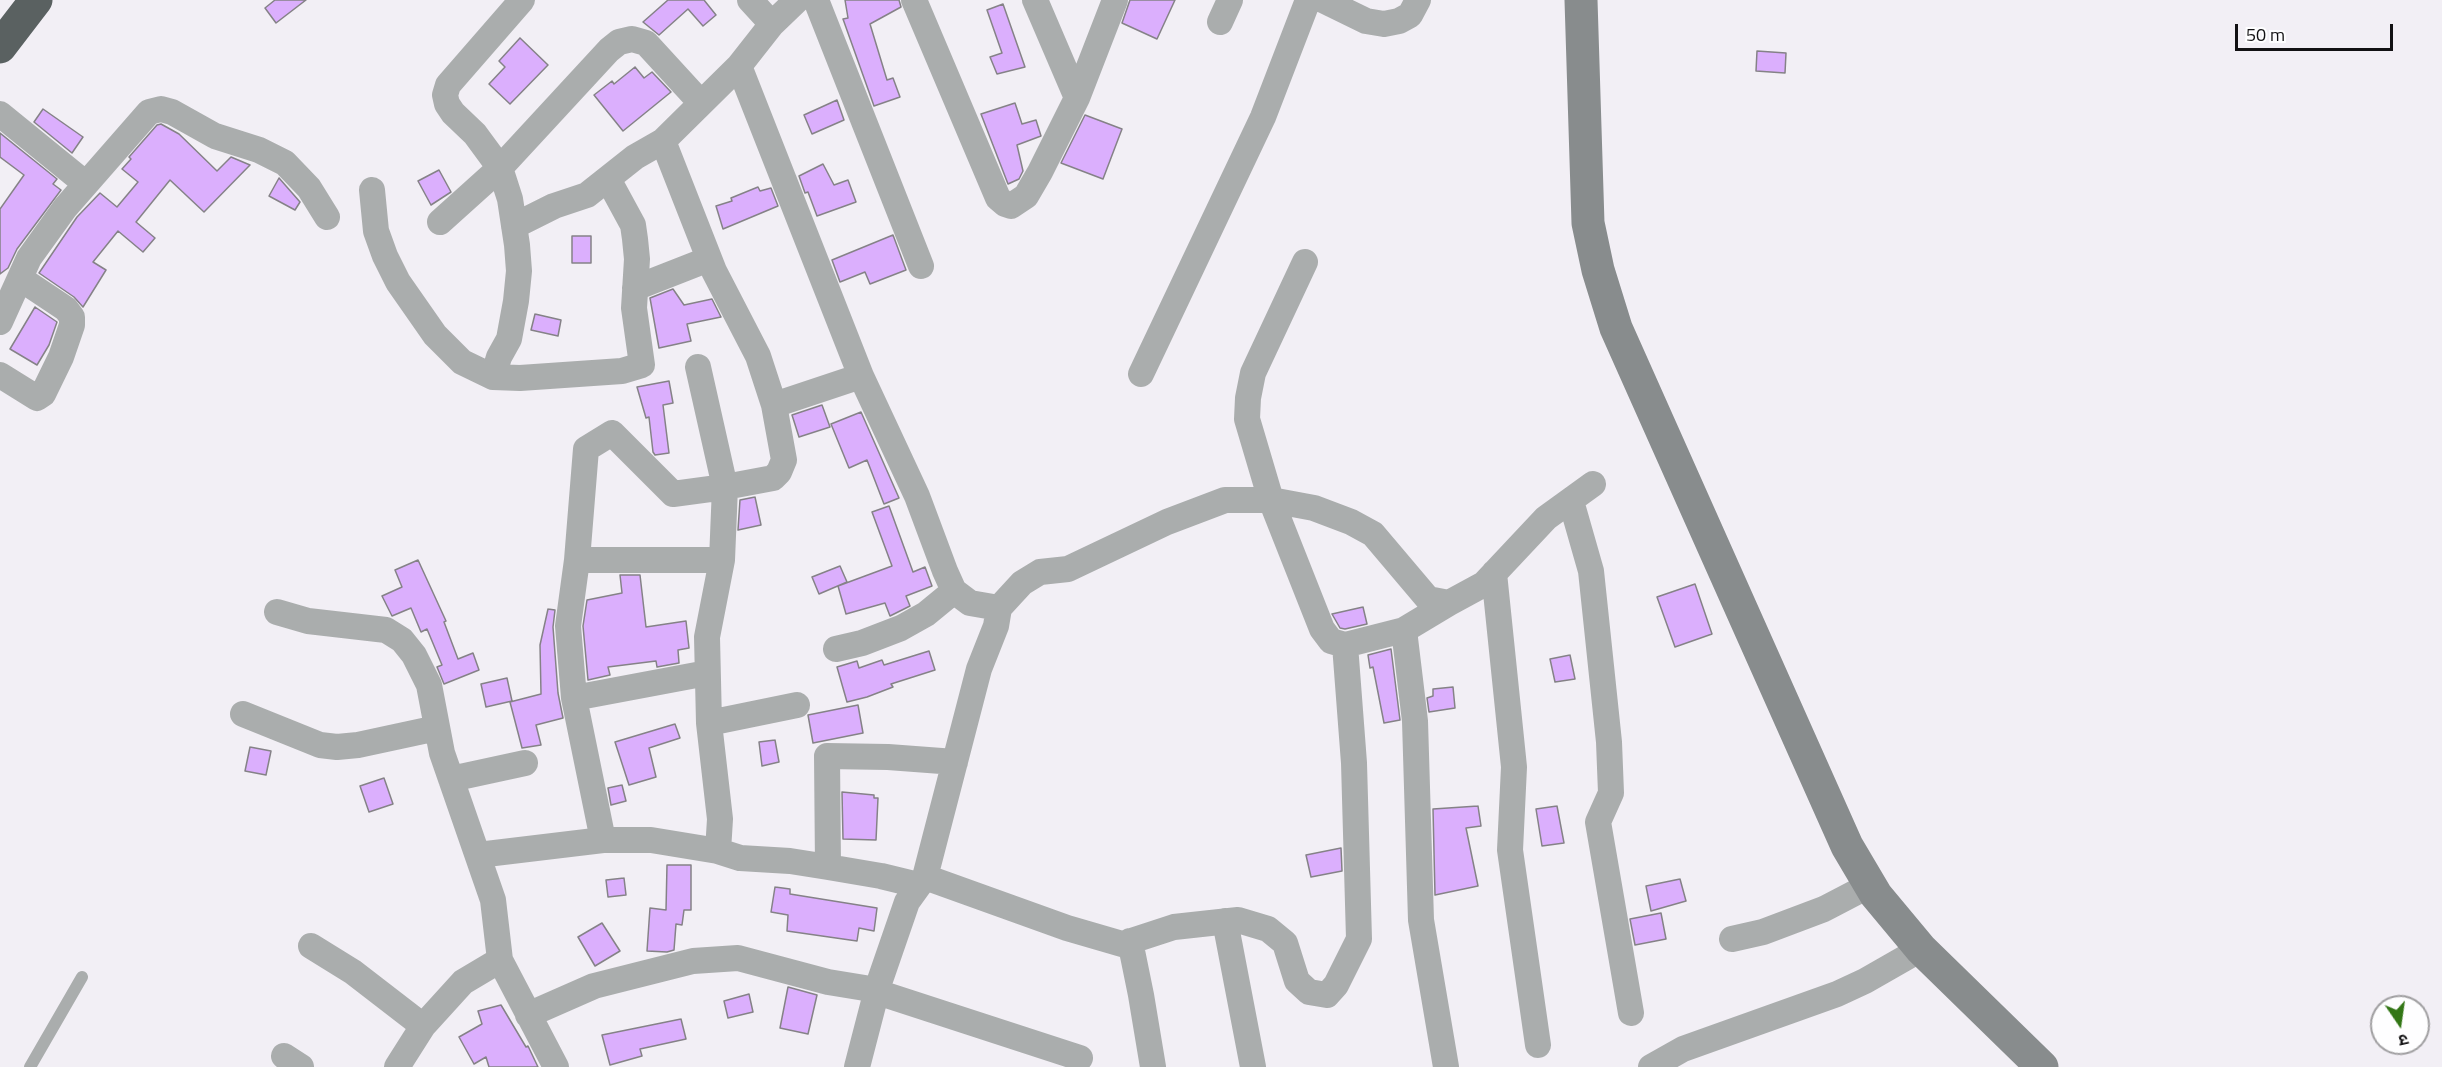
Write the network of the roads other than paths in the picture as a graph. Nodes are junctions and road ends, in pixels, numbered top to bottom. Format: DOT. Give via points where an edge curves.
graph roads {
  1 [pos="36,0"];
  2 [pos="522,0"];
  3 [pos="750,0"];
  4 [pos="797,0"];
  5 [pos="816,0"];
  6 [pos="914,0"];
  7 [pos="1035,0"];
  8 [pos="1115,0"];
  9 [pos="1308,0"];
  10 [pos="1323,0"];
  11 [pos="1418,0"];
  12 [pos="1581,0"];
  13 [pos="772,24"];
  14 [pos="0,47"];
  15 [pos="739,66"];
  16 [pos="1077,98"];
  17 [pos="701,103"];
  18 [pos="0,114"];
  19 [pos="663,141"];
  20 [pos="500,168"];
  21 [pos="608,179"];
  22 [pos="86,184"];
  23 [pos="372,190"];
  24 [pos="327,217"];
  25 [pos="440,222"];
  26 [pos="514,226"];
  27 [pos="709,259"];
  28 [pos="1305,262"];
  29 [pos="921,266"];
  30 [pos="21,279"];
  31 [pos="635,288"];
  32 [pos="0,322"];
  33 [pos="698,367"];
  34 [pos="1141,374"];
  35 [pos="0,375"];
  36 [pos="861,376"];
  37 [pos="493,377"];
  38 [pos="774,405"];
  39 [pos="1593,484"];
  40 [pos="725,487"];
  41 [pos="1271,500"];
  42 [pos="1571,501"];
  43 [pos="577,560"];
  44 [pos="722,560"];
  45 [pos="1494,573"];
  46 [pos="954,591"];
  47 [pos="1449,603"];
  48 [pos="999,608"];
  49 [pos="277,612"];
  50 [pos="1404,630"];
  51 [pos="1345,645"];
  52 [pos="836,649"];
  53 [pos="707,673"];
  54 [pos="574,698"];
  55 [pos="797,705"];
  56 [pos="243,714"];
  57 [pos="709,723"];
  58 [pos="437,728"];
  59 [pos="955,762"];
  60 [pos="525,763"];
  61 [pos="451,779"];
  62 [pos="603,840"];
  63 [pos="718,851"];
  64 [pos="478,855"];
  65 [pos="828,867"];
  66 [pos="921,881"];
  67 [pos="1870,885"];
  68 [pos="1226,921"];
  69 [pos="1732,939"];
  70 [pos="1130,941"];
  71 [pos="311,946"];
  72 [pos="1921,949"];
  73 [pos="500,960"];
  74 [pos="82,977"];
  75 [pos="877,991"];
  76 [pos="1631,1013"];
  77 [pos="528,1015"];
  78 [pos="423,1026"];
  79 [pos="1538,1046"];
  80 [pos="1080,1058"];
  81 [pos="30,1067"];
  82 [pos="397,1067"];
  83 [pos="556,1067"];
  84 [pos="857,1067"];
  85 [pos="1153,1067"];
  86 [pos="1253,1067"];
  87 [pos="1446,1067"];
  88 [pos="1651,1067"];
  89 [pos="2042,1067"];
  1 -- 14 [label="highway"];
  2 -- 20 [label="street" via="448,85 445,95 453,113 475,134"];
  3 -- 13 [label="street"];
  4 -- 13 [label="street"];
  5 -- 29 [label="street"];
  6 -- 16 [label="street" via="998,198 1005,204 1011,206 1026,196"];
  7 -- 16 [label="street"];
  8 -- 16 [label="street"];
  9 -- 34 [label="street" via="1263,117"];
  10 -- 11 [label="street" via="1366,21 1384,24 1410,15"];
  12 -- 67 [label="street" via="1588,223 1616,328 1847,846"];
  13 -- 15 [label="street"];
  15 -- 17 [label="street"];
  15 -- 36 [label="street"];
  17 -- 19 [label="street"];
  17 -- 20 [label="street" via="646,43 632,39 619,42"];
  18 -- 22 [label="street"];
  19 -- 21 [label="street"];
  19 -- 27 [label="street"];
  20 -- 25 [label="street"];
  20 -- 26 [label="street"];
  21 -- 26 [label="street" via="587,195"];
  21 -- 31 [label="street" via="633,225"];
  22 -- 24 [label="street" via="149,112 161,109 215,136 285,163 309,188"];
  22 -- 30 [label="street" via="29,258"];
  23 -- 37 [label="street" via="376,231 398,282 435,335 462,362"];
  26 -- 37 [label="street" via="519,271 516,301 509,339"];
  27 -- 31 [label="street"];
  27 -- 38 [label="street" via="758,356"];
  28 -- 41 [label="street" via="1252,374 1248,398 1247,419"];
  30 -- 32 [label="street"];
  30 -- 35 [label="street" via="66,309 72,316 72,325 43,394 37,398"];
  31 -- 37 [label="street" via="642,365 567,375"];
  33 -- 40 [label="street"];
  36 -- 38 [label="street"];
  36 -- 46 [label="street" via="917,496"];
  38 -- 40 [label="street" via="784,460 779,472 772,478"];
  39 -- 42 [label="street"];
  40 -- 43 [label="street" via="674,494 612,433 586,448"];
  40 -- 44 [label="street"];
  41 -- 47 [label="street" via="1314,508 1373,534 1428,599"];
  41 -- 48 [label="street" via="1226,500 1167,522 1068,568 1040,572 1022,583"];
  41 -- 51 [label="street" via="1322,629 1331,641"];
  42 -- 45 [label="street" via="1546,518"];
  42 -- 76 [label="street" via="1591,571 1611,793 1598,822"];
  43 -- 44 [label="street"];
  43 -- 54 [label="street" via="568,626"];
  44 -- 53 [label="street" via="707,637"];
  45 -- 47 [label="street" via="1484,584"];
  45 -- 79 [label="street" via="1514,767 1509,850"];
  46 -- 48 [label="street" via="970,603"];
  46 -- 52 [label="street" via="901,628"];
  47 -- 50 [label="street"];
  48 -- 59 [label="street"];
  49 -- 58 [label="street" via="308,621 386,630 402,640 429,686"];
  50 -- 51 [label="street"];
  50 -- 87 [label="street" via="1415,721 1421,920"];
  51 -- 68 [label="street" via="1354,763 1359,939 1328,995 1309,992 1297,981 1285,943 1268,929 1238,920"];
  53 -- 54 [label="street"];
  53 -- 57 [label="street"];
  54 -- 62 [label="street"];
  55 -- 57 [label="street"];
  56 -- 58 [label="street" via="320,746 337,747"];
  57 -- 63 [label="street" via="720,819"];
  58 -- 61 [label="street"];
  59 -- 65 [label="street" via="827,756"];
  59 -- 66 [label="street"];
  60 -- 61 [label="street"];
  61 -- 64 [label="street"];
  62 -- 63 [label="street" via="651,840"];
  62 -- 64 [label="street"];
  63 -- 65 [label="street" via="740,858"];
  64 -- 73 [label="street" via="493,900"];
  65 -- 66 [label="street"];
  66 -- 70 [label="street" via="1122,944"];
  66 -- 75 [label="street" via="907,902"];
  67 -- 69 [label="street" via="1824,909"];
  67 -- 72 [label="street"];
  68 -- 70 [label="street" via="1174,927"];
  68 -- 86 [label="street"];
  70 -- 85 [label="street"];
  71 -- 78 [label="street" via="353,972"];
  72 -- 88 [label="street" via="1837,994 1683,1049"];
  72 -- 89 [label="street"];
  73 -- 77 [label="street"];
  73 -- 78 [label="street" via="463,982"];
  74 -- 81 [label="lane"];
  75 -- 77 [label="street" via="738,958 693,961 594,986"];
  75 -- 80 [label="street"];
  75 -- 84 [label="street"];
  77 -- 83 [label="street"];
  78 -- 82 [label="street"];
}
